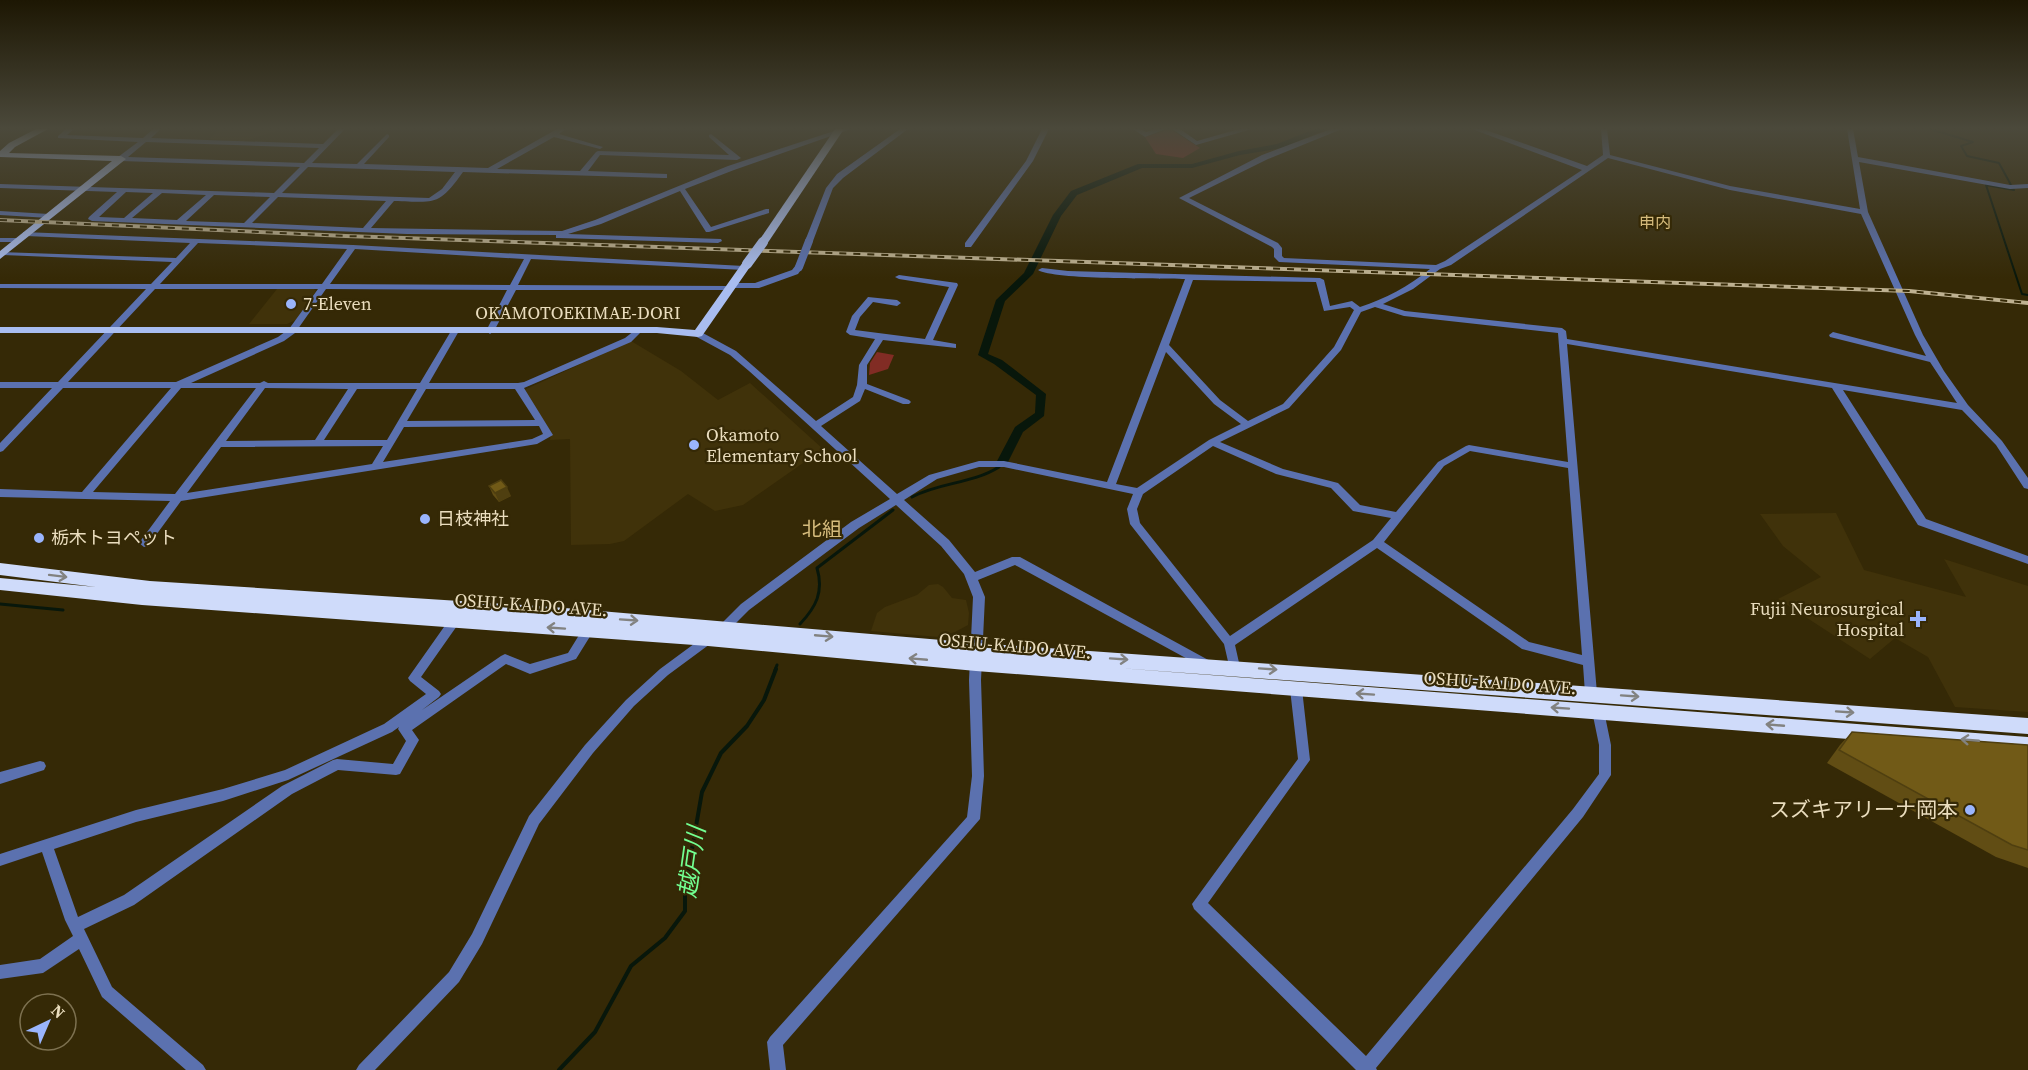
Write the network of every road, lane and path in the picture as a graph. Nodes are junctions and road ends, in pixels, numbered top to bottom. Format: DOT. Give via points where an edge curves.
graph roads {
  1 [pos="95,179"];
  2 [pos="292,179"];
  3 [pos="454,179"];
  4 [pos="705,179"];
  5 [pos="806,179"];
  6 [pos="838,179"];
  7 [pos="1016,179"];
  8 [pos="1221,179"];
  9 [pos="1572,179"];
  10 [pos="1695,179"];
  11 [pos="1858,179"];
  12 [pos="1965,179"];
  13 [pos="0,186"];
  14 [pos="2028,186"];
  15 [pos="83,188"];
  16 [pos="681,188"];
  17 [pos="124,190"];
  18 [pos="160,192"];
  19 [pos="212,194"];
  20 [pos="276,195"];
  21 [pos="391,200"];
  22 [pos="766,211"];
  23 [pos="1864,212"];
  24 [pos="0,213"];
  25 [pos="49,216"];
  26 [pos="126,220"];
  27 [pos="180,222"];
  28 [pos="245,226"];
  29 [pos="365,230"];
  30 [pos="550,234"];
  31 [pos="22,237"];
  32 [pos="0,240"];
  33 [pos="718,241"];
  34 [pos="195,242"];
  35 [pos="968,245"];
  36 [pos="354,247"];
  37 [pos="1,255"];
  38 [pos="529,256"];
  39 [pos="177,260"];
  40 [pos="745,266"];
  41 [pos="1437,267"];
  42 [pos="1042,270"];
  43 [pos="899,277"];
  44 [pos="1190,277"];
  45 [pos="0,286"];
  46 [pos="325,286"];
  47 [pos="514,286"];
  48 [pos="732,286"];
  49 [pos="152,287"];
  50 [pos="897,303"];
  51 [pos="1377,304"];
  52 [pos="1358,310"];
  53 [pos="0,330"];
  54 [pos="112,330"];
  55 [pos="639,330"];
  56 [pos="292,331"];
  57 [pos="455,331"];
  58 [pos="490,331"];
  59 [pos="698,334"];
  60 [pos="1833,335"];
  61 [pos="880,337"];
  62 [pos="1563,341"];
  63 [pos="928,342"];
  64 [pos="1164,345"];
  65 [pos="953,346"];
  66 [pos="1933,360"];
  67 [pos="0,384"];
  68 [pos="180,384"];
  69 [pos="264,384"];
  70 [pos="60,385"];
  71 [pos="862,385"];
  72 [pos="1835,385"];
  73 [pos="354,386"];
  74 [pos="424,386"];
  75 [pos="518,386"];
  76 [pos="906,402"];
  77 [pos="1965,406"];
  78 [pos="542,423"];
  79 [pos="401,424"];
  80 [pos="1248,425"];
  81 [pos="815,426"];
  82 [pos="1212,441"];
  83 [pos="390,443"];
  84 [pos="218,444"];
  85 [pos="317,444"];
  86 [pos="0,449"];
  87 [pos="1574,466"];
  88 [pos="375,468"];
  89 [pos="2028,486"];
  90 [pos="1110,487"];
  91 [pos="1139,492"];
  92 [pos="0,493"];
  93 [pos="84,496"];
  94 [pos="177,498"];
  95 [pos="896,500"];
  96 [pos="1397,516"];
  97 [pos="144,543"];
  98 [pos="1377,543"];
  99 [pos="2028,560"];
  100 [pos="0,569"];
  101 [pos="972,578"];
  102 [pos="0,584"];
  103 [pos="455,620"];
  104 [pos="725,627"];
  105 [pos="588,630"];
  106 [pos="708,639"];
  107 [pos="1229,643"];
  108 [pos="976,657"];
  109 [pos="1587,661"];
  110 [pos="1209,665"];
  111 [pos="1234,667"];
  112 [pos="1296,689"];
  113 [pos="1594,702"];
  114 [pos="2028,726"];
  115 [pos="2028,745"];
  116 [pos="40,766"];
  117 [pos="0,778"];
  118 [pos="46,844"];
  119 [pos="0,860"];
  120 [pos="78,932"];
  121 [pos="0,972"];
  122 [pos="1366,1069"];
  123 [pos="198,1070"];
  124 [pos="364,1070"];
  125 [pos="778,1070"];
  1 -- 15 [label="main road"];
  2 -- 20 [label="street"];
  3 -- 21 [label="street" via="445,191 430,200"];
  4 -- 16 [label="street"];
  5 -- 40 [label="main road, bridge"];
  6 -- 48 [label="street, bridge" via="830,188 795,272 756,286"];
  7 -- 35 [label="street"];
  8 -- 41 [label="street" via="1183,198 1275,245 1282,260"];
  9 -- 41 [label="street"];
  10 -- 23 [label="street"];
  11 -- 23 [label="street"];
  12 -- 14 [label="street" via="2010,187"];
  13 -- 15 [label="street"];
  15 -- 17 [label="street"];
  15 -- 25 [label="main road"];
  16 -- 22 [label="street" via="709,230"];
  16 -- 30 [label="street" via="576,230"];
  17 -- 18 [label="street"];
  17 -- 26 [label="street" via="92,219"];
  18 -- 19 [label="street"];
  18 -- 26 [label="street"];
  19 -- 20 [label="street"];
  19 -- 27 [label="street"];
  20 -- 21 [label="street"];
  20 -- 28 [label="street"];
  21 -- 29 [label="street"];
  23 -- 66 [label="street"];
  24 -- 25 [label="street"];
  25 -- 31 [label="main road"];
  26 -- 27 [label="street"];
  27 -- 28 [label="street"];
  28 -- 29 [label="street"];
  29 -- 30 [label="street"];
  30 -- 33 [label="street" via="568,238"];
  31 -- 32 [label="street"];
  31 -- 34 [label="street"];
  31 -- 37 [label="main road"];
  34 -- 36 [label="street"];
  34 -- 39 [label="street"];
  36 -- 38 [label="street"];
  36 -- 46 [label="street"];
  37 -- 39 [label="street"];
  38 -- 40 [label="street"];
  38 -- 47 [label="street"];
  39 -- 49 [label="street"];
  40 -- 48 [label="main road"];
  41 -- 51 [label="street" via="1414,285"];
  42 -- 44 [label="street"];
  43 -- 63 [label="street" via="954,285"];
  44 -- 52 [label="street" via="1320,280 1327,309 1352,304"];
  44 -- 64 [label="street"];
  45 -- 49 [label="street"];
  46 -- 47 [label="street"];
  46 -- 49 [label="street"];
  46 -- 56 [label="street"];
  47 -- 48 [label="street"];
  47 -- 58 [label="street"];
  48 -- 59 [label="main road"];
  49 -- 54 [label="street"];
  50 -- 61 [label="street" via="871,299 856,316 850,332"];
  51 -- 52 [label="street"];
  51 -- 62 [label="street" via="1404,313 1562,331"];
  52 -- 80 [label="street" via="1338,348 1286,406"];
  53 -- 54 [label="main road, OKAMOTOEKIMAE-DORI"];
  54 -- 56 [label="main road, OKAMOTOEKIMAE-DORI"];
  54 -- 70 [label="street"];
  55 -- 58 [label="main road, OKAMOTOEKIMAE-DORI"];
  55 -- 59 [label="main road, OKAMOTOEKIMAE-DORI"];
  55 -- 75 [label="street" via="628,340"];
  56 -- 57 [label="main road, OKAMOTOEKIMAE-DORI"];
  56 -- 68 [label="street"];
  57 -- 58 [label="main road, OKAMOTOEKIMAE-DORI"];
  57 -- 74 [label="street"];
  59 -- 81 [label="street, OKAMOTOEKIMAE-DORI" via="733,353"];
  60 -- 66 [label="street"];
  61 -- 63 [label="street"];
  61 -- 71 [label="street" via="864,365"];
  62 -- 72 [label="street"];
  62 -- 87 [label="street"];
  63 -- 65 [label="street"];
  64 -- 80 [label="street" via="1217,402"];
  64 -- 90 [label="street"];
  66 -- 77 [label="street"];
  67 -- 70 [label="street"];
  68 -- 69 [label="street"];
  68 -- 70 [label="street"];
  68 -- 93 [label="street"];
  69 -- 73 [label="street"];
  69 -- 84 [label="street"];
  70 -- 86 [label="street"];
  71 -- 76 [label="street"];
  71 -- 81 [label="street" via="857,399"];
  72 -- 77 [label="street"];
  72 -- 99 [label="street" via="1922,522"];
  73 -- 74 [label="street"];
  73 -- 85 [label="street"];
  74 -- 75 [label="street"];
  74 -- 79 [label="street"];
  75 -- 78 [label="street"];
  77 -- 89 [label="street" via="1999,443"];
  78 -- 79 [label="street"];
  78 -- 88 [label="street" via="548,435 534,442"];
  79 -- 83 [label="street"];
  80 -- 82 [label="street"];
  81 -- 95 [label="street, OKAMOTOEKIMAE-DORI"];
  82 -- 91 [label="street"];
  82 -- 96 [label="street" via="1281,472 1334,485 1357,508"];
  83 -- 85 [label="street"];
  83 -- 88 [label="street"];
  84 -- 85 [label="street"];
  84 -- 94 [label="street"];
  87 -- 96 [label="street" via="1469,448 1441,464"];
  87 -- 109 [label="street"];
  88 -- 94 [label="street"];
  90 -- 91 [label="street"];
  90 -- 95 [label="street" via="1004,464 979,464 933,477"];
  91 -- 107 [label="street" via="1132,510 1135,524"];
  92 -- 93 [label="street"];
  93 -- 94 [label="street"];
  94 -- 97 [label="street"];
  95 -- 101 [label="street, OKAMOTOEKIMAE-DORI" via="945,543"];
  95 -- 104 [label="street" via="855,525"];
  96 -- 98 [label="street"];
  98 -- 107 [label="street"];
  98 -- 109 [label="street" via="1526,646"];
  100 -- 104 [label="highway, OSHU-KAIDO AVE., one-way" via="150,586"];
  101 -- 108 [label="street, OKAMOTOEKIMAE-DORI" via="979,597"];
  101 -- 110 [label="street" via="1016,560"];
  102 -- 103 [label="highway, OSHU-KAIDO AVE."];
  105 -- 103 [label="highway, OSHU-KAIDO AVE., one-way"];
  103 -- 118 [label="street" via="414,678 435,694 388,728 288,775"];
  104 -- 106 [label="street"];
  104 -- 108 [label="highway, OSHU-KAIDO AVE., one-way"];
  105 -- 106 [label="highway, OSHU-KAIDO AVE."];
  105 -- 120 [label="street" via="572,656 530,669 505,659 404,729 413,740 396,770 337,765 287,790"];
  108 -- 106 [label="highway, OSHU-KAIDO AVE., one-way"];
  106 -- 124 [label="street" via="630,703 589,749 534,820 477,939 454,977"];
  107 -- 111 [label="street"];
  108 -- 110 [label="highway, OSHU-KAIDO AVE., one-way"];
  108 -- 112 [label="highway, OSHU-KAIDO AVE."];
  108 -- 125 [label="street, OKAMOTOEKIMAE-DORI" via="978,776 973,819 775,1042"];
  109 -- 113 [label="street"];
  110 -- 111 [label="highway, OSHU-KAIDO AVE."];
  111 -- 113 [label="highway, OSHU-KAIDO AVE., one-way"];
  113 -- 112 [label="highway, OSHU-KAIDO AVE., one-way"];
  112 -- 122 [label="street" via="1304,760 1199,904"];
  113 -- 114 [label="highway, OSHU-KAIDO AVE., one-way"];
  115 -- 113 [label="highway, OSHU-KAIDO AVE., one-way"];
  113 -- 122 [label="street" via="1605,745 1605,775 1578,813"];
  116 -- 117 [label="street"];
  118 -- 119 [label="street"];
  118 -- 120 [label="street"];
  120 -- 121 [label="street" via="43,966"];
  120 -- 123 [label="street" via="107,992"];
}
